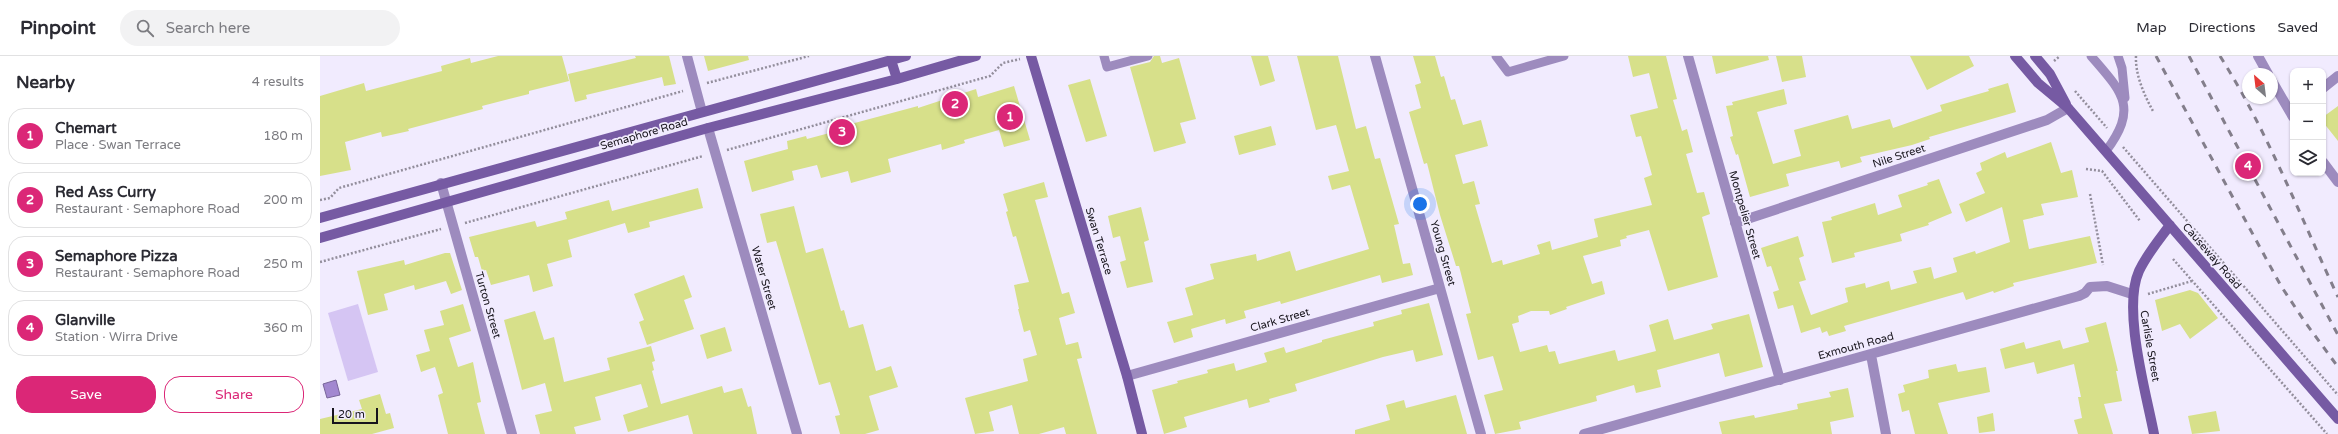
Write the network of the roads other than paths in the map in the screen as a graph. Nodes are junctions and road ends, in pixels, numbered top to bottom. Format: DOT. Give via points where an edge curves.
graph roads {
  1 [pos="686,56"];
  2 [pos="906,56"];
  3 [pos="976,56"];
  4 [pos="1031,56"];
  5 [pos="1104,56"];
  6 [pos="1148,56"];
  7 [pos="1375,56"];
  8 [pos="1496,56"];
  9 [pos="1564,56"];
  10 [pos="1688,56"];
  11 [pos="2015,56"];
  12 [pos="2035,56"];
  13 [pos="2091,56"];
  14 [pos="2118,56"];
  15 [pos="2258,56"];
  16 [pos="891,60"];
  17 [pos="2265,68"];
  18 [pos="2338,76"];
  19 [pos="897,79"];
  20 [pos="2326,86"];
  21 [pos="2278,91"];
  22 [pos="2125,106"];
  23 [pos="2068,108"];
  24 [pos="2290,110"];
  25 [pos="702,112"];
  26 [pos="708,128"];
  27 [pos="2106,151"];
  28 [pos="556,152"];
  29 [pos="2326,166"];
  30 [pos="562,170"];
  31 [pos="2338,182"];
  32 [pos="441,183"];
  33 [pos="447,201"];
  34 [pos="320,218"];
  35 [pos="1735,223"];
  36 [pos="2170,225"];
  37 [pos="320,238"];
  38 [pos="1440,288"];
  39 [pos="2132,294"];
  40 [pos="1871,355"];
  41 [pos="1127,376"];
  42 [pos="1780,380"];
  43 [pos="2338,419"];
  44 [pos="512,434"];
  45 [pos="797,434"];
  46 [pos="1142,434"];
  47 [pos="1481,434"];
  48 [pos="1584,434"];
  49 [pos="1886,434"];
  50 [pos="2154,434"];
  1 -- 25 [label="street"];
  2 -- 16 [label="main road, Semaphore Road"];
  3 -- 19 [label="main road, Semaphore Road"];
  4 -- 41 [label="main road, Swan Terrace"];
  5 -- 6 [label="lane" via="1107,67"];
  7 -- 38 [label="street, Young Street"];
  8 -- 9 [label="lane" via="1508,72"];
  10 -- 35 [label="street, Montpelier Street"];
  11 -- 23 [label="main road, Causeway Road" via="2038,83"];
  12 -- 23 [label="main road, Causeway Road" via="2050,74"];
  13 -- 22 [label="lane" via="2119,92"];
  14 -- 22 [label="lane" via="2122,68"];
  15 -- 17 [label="street"];
  16 -- 19 [label="main road"];
  16 -- 25 [label="main road, Semaphore Road"];
  18 -- 20 [label="street"];
  19 -- 26 [label="main road, Semaphore Road"];
  21 -- 24 [label="street"];
  22 -- 27 [label="lane" via="2121,128"];
  23 -- 27 [label="main road, Causeway Road"];
  23 -- 35 [label="street, Nile Street" via="2048,120"];
  25 -- 26 [label="main road"];
  25 -- 28 [label="main road, Semaphore Road"];
  26 -- 30 [label="main road, Semaphore Road"];
  26 -- 45 [label="street, Water Street"];
  27 -- 36 [label="main road, Causeway Road"];
  28 -- 30 [label="main road"];
  28 -- 32 [label="main road, Semaphore Road"];
  29 -- 31 [label="street"];
  30 -- 33 [label="main road, Semaphore Road"];
  32 -- 33 [label="street, Turton Street"];
  32 -- 34 [label="main road, Semaphore Road"];
  33 -- 37 [label="main road, Semaphore Road"];
  33 -- 44 [label="street, Turton Street"];
  35 -- 42 [label="street, Montpelier Street"];
  36 -- 39 [label="main road, Carlisle Street" via="2146,258"];
  36 -- 43 [label="main road, Causeway Road"];
  38 -- 41 [label="street, Clark Street"];
  38 -- 47 [label="street, Young Street"];
  39 -- 40 [label="street, Exmouth Road" via="2107,286 2090,287 2079,296"];
  39 -- 50 [label="main road, Carlisle Street" via="2132,318"];
  40 -- 42 [label="street, Exmouth Road"];
  40 -- 49 [label="street"];
  41 -- 46 [label="main road, Swan Terrace"];
  42 -- 48 [label="street, Exmouth Road"];
}
